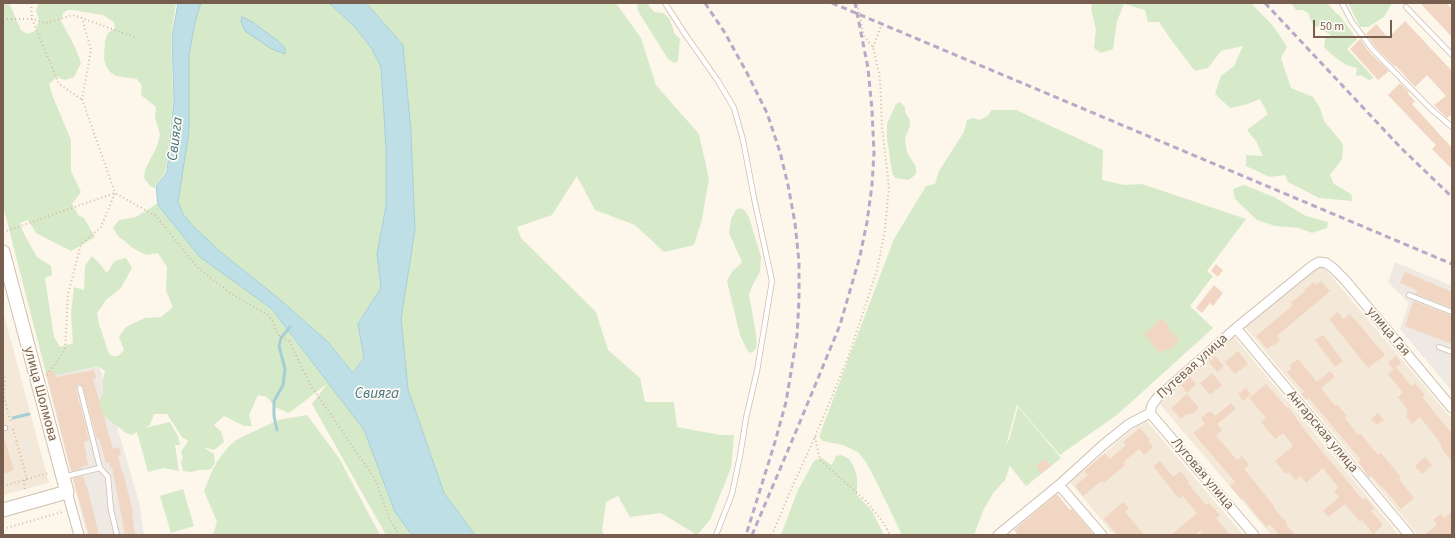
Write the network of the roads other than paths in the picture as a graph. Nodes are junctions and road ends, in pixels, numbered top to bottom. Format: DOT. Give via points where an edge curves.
graph roads {
  1 [pos="664,3"];
  2 [pos="1342,3"];
  3 [pos="1406,7"];
  4 [pos="1452,55"];
  5 [pos="1452,126"];
  6 [pos="3,254"];
  7 [pos="1319,262"];
  8 [pos="1409,294"];
  9 [pos="1452,312"];
  10 [pos="1236,328"];
  11 [pos="1439,347"];
  12 [pos="1452,352"];
  13 [pos="80,388"];
  14 [pos="1452,408"];
  15 [pos="1150,413"];
  16 [pos="100,468"];
  17 [pos="62,473"];
  18 [pos="1059,485"];
  19 [pos="67,492"];
  20 [pos="3,510"];
  21 [pos="79,535"];
  22 [pos="117,535"];
  23 [pos="716,535"];
  24 [pos="998,535"];
  25 [pos="1102,535"];
  26 [pos="1254,535"];
  27 [pos="1409,535"];
  1 -- 23 [label="lane" via="718,80 734,108 772,281 732,494"];
  2 -- 5 [label="lane" via="1352,22 1373,50 1431,109"];
  3 -- 4 [label="lane"];
  6 -- 17 [label="street, улица Шолмова"];
  7 -- 10 [label="street, Путевая улица"];
  7 -- 14 [label="street, улица Гая" via="1334,268 1345,280"];
  8 -- 9 [label="lane"];
  10 -- 15 [label="street, Путевая улица" via="1158,397"];
  10 -- 27 [label="street, Ангарская улица"];
  11 -- 12 [label="lane"];
  13 -- 16 [label="lane"];
  15 -- 18 [label="street, Путевая улица" via="1129,424"];
  15 -- 26 [label="street, Луговая улица"];
  16 -- 17 [label="lane"];
  16 -- 22 [label="lane" via="108,477 111,510"];
  17 -- 19 [label="street, улица Шолмова"];
  18 -- 24 [label="street, Путевая улица"];
  18 -- 25 [label="street"];
  19 -- 20 [label="street"];
  19 -- 21 [label="street, улица Шолмова"];
}
